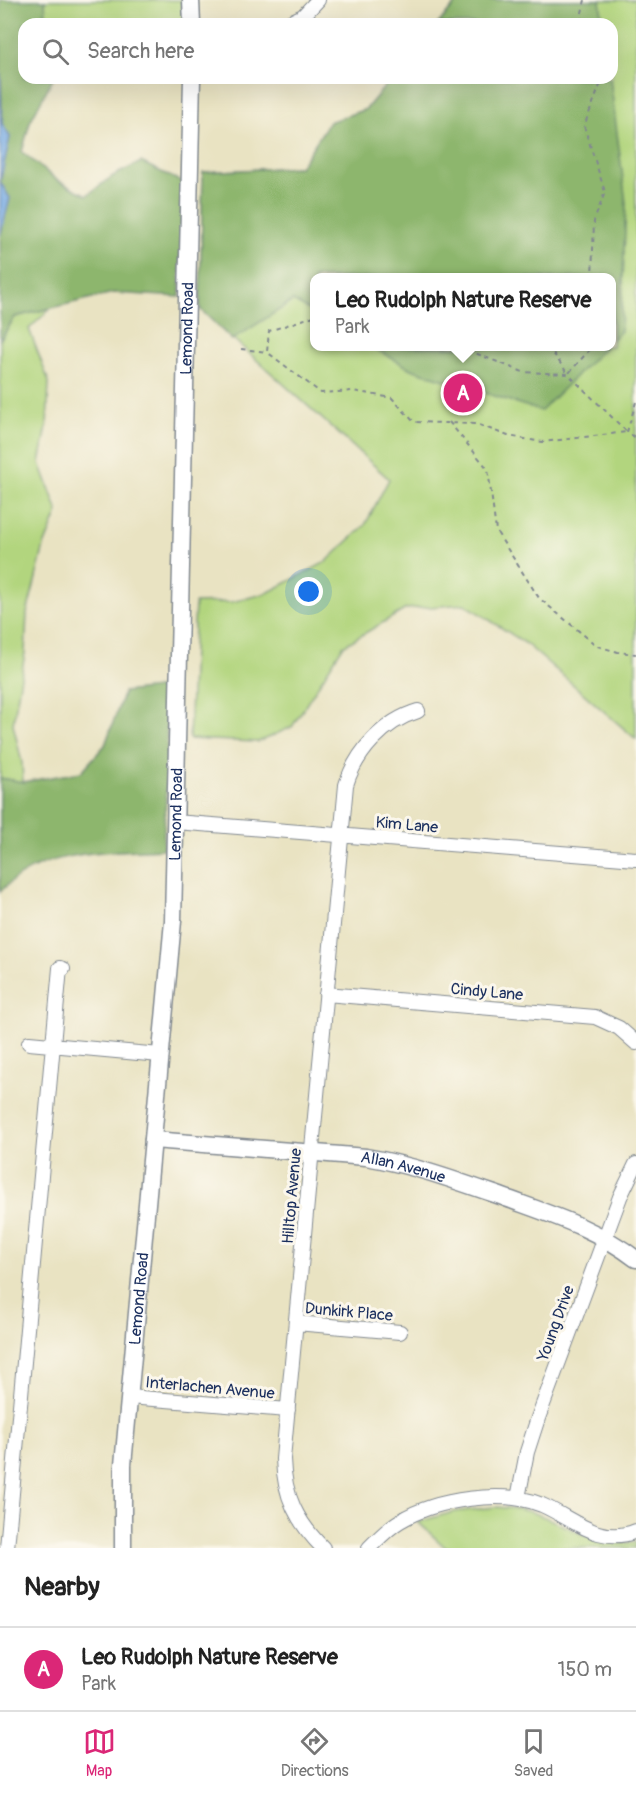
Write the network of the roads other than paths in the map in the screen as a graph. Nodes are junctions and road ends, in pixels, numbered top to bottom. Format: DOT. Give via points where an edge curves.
graph roads {
  1 [pos="191,0"];
  2 [pos="318,0"];
  3 [pos="192,18"];
  4 [pos="299,18"];
  5 [pos="192,84"];
  6 [pos="418,711"];
  7 [pos="175,822"];
  8 [pos="341,835"];
  9 [pos="636,859"];
  10 [pos="63,969"];
  11 [pos="326,994"];
  12 [pos="29,1043"];
  13 [pos="636,1043"];
  14 [pos="53,1046"];
  15 [pos="160,1055"];
  16 [pos="153,1140"];
  17 [pos="312,1153"];
  18 [pos="636,1164"];
  19 [pos="604,1238"];
  20 [pos="636,1259"];
  21 [pos="296,1323"];
  22 [pos="400,1332"];
  23 [pos="129,1397"];
  24 [pos="288,1410"];
  25 [pos="518,1498"];
  26 [pos="636,1531"];
  27 [pos="7,1548"];
  28 [pos="123,1548"];
  29 [pos="323,1548"];
  30 [pos="369,1548"];
  1 -- 3 [label="street"];
  2 -- 4 [label="street"];
  5 -- 7 [label="street, Lemond Road"];
  6 -- 8 [label="street, Hilltop Avenue" via="400,716 385,727 357,759 346,785"];
  7 -- 8 [label="street, Kim Lane"];
  7 -- 15 [label="street, Lemond Road" via="173,921"];
  8 -- 9 [label="street, Kim Lane"];
  8 -- 11 [label="street, Hilltop Avenue"];
  10 -- 14 [label="street" via="60,968"];
  11 -- 13 [label="street, Cindy Lane" via="595,1017 619,1028"];
  11 -- 17 [label="street, Hilltop Avenue"];
  12 -- 14 [label="street"];
  14 -- 15 [label="street"];
  14 -- 27 [label="street"];
  15 -- 16 [label="street, Lemond Road"];
  16 -- 17 [label="street, Allan Avenue"];
  16 -- 23 [label="street, Lemond Road"];
  17 -- 19 [label="street, Allan Avenue" via="366,1157 426,1170"];
  17 -- 21 [label="street, Hilltop Avenue"];
  18 -- 19 [label="street, Young Drive"];
  19 -- 20 [label="street, Allan Avenue"];
  19 -- 25 [label="street, Young Drive" via="538,1418"];
  21 -- 22 [label="street, Dunkirk Place"];
  21 -- 24 [label="street, Hilltop Avenue"];
  23 -- 24 [label="street, Interlachen Avenue"];
  23 -- 28 [label="street, Lemond Road" via="123,1465"];
  24 -- 29 [label="street, Hilltop Avenue" via="283,1459 287,1495 301,1524"];
  25 -- 26 [label="street" via="544,1506 590,1532 618,1535"];
  25 -- 30 [label="street" via="482,1497 414,1513"];
}
